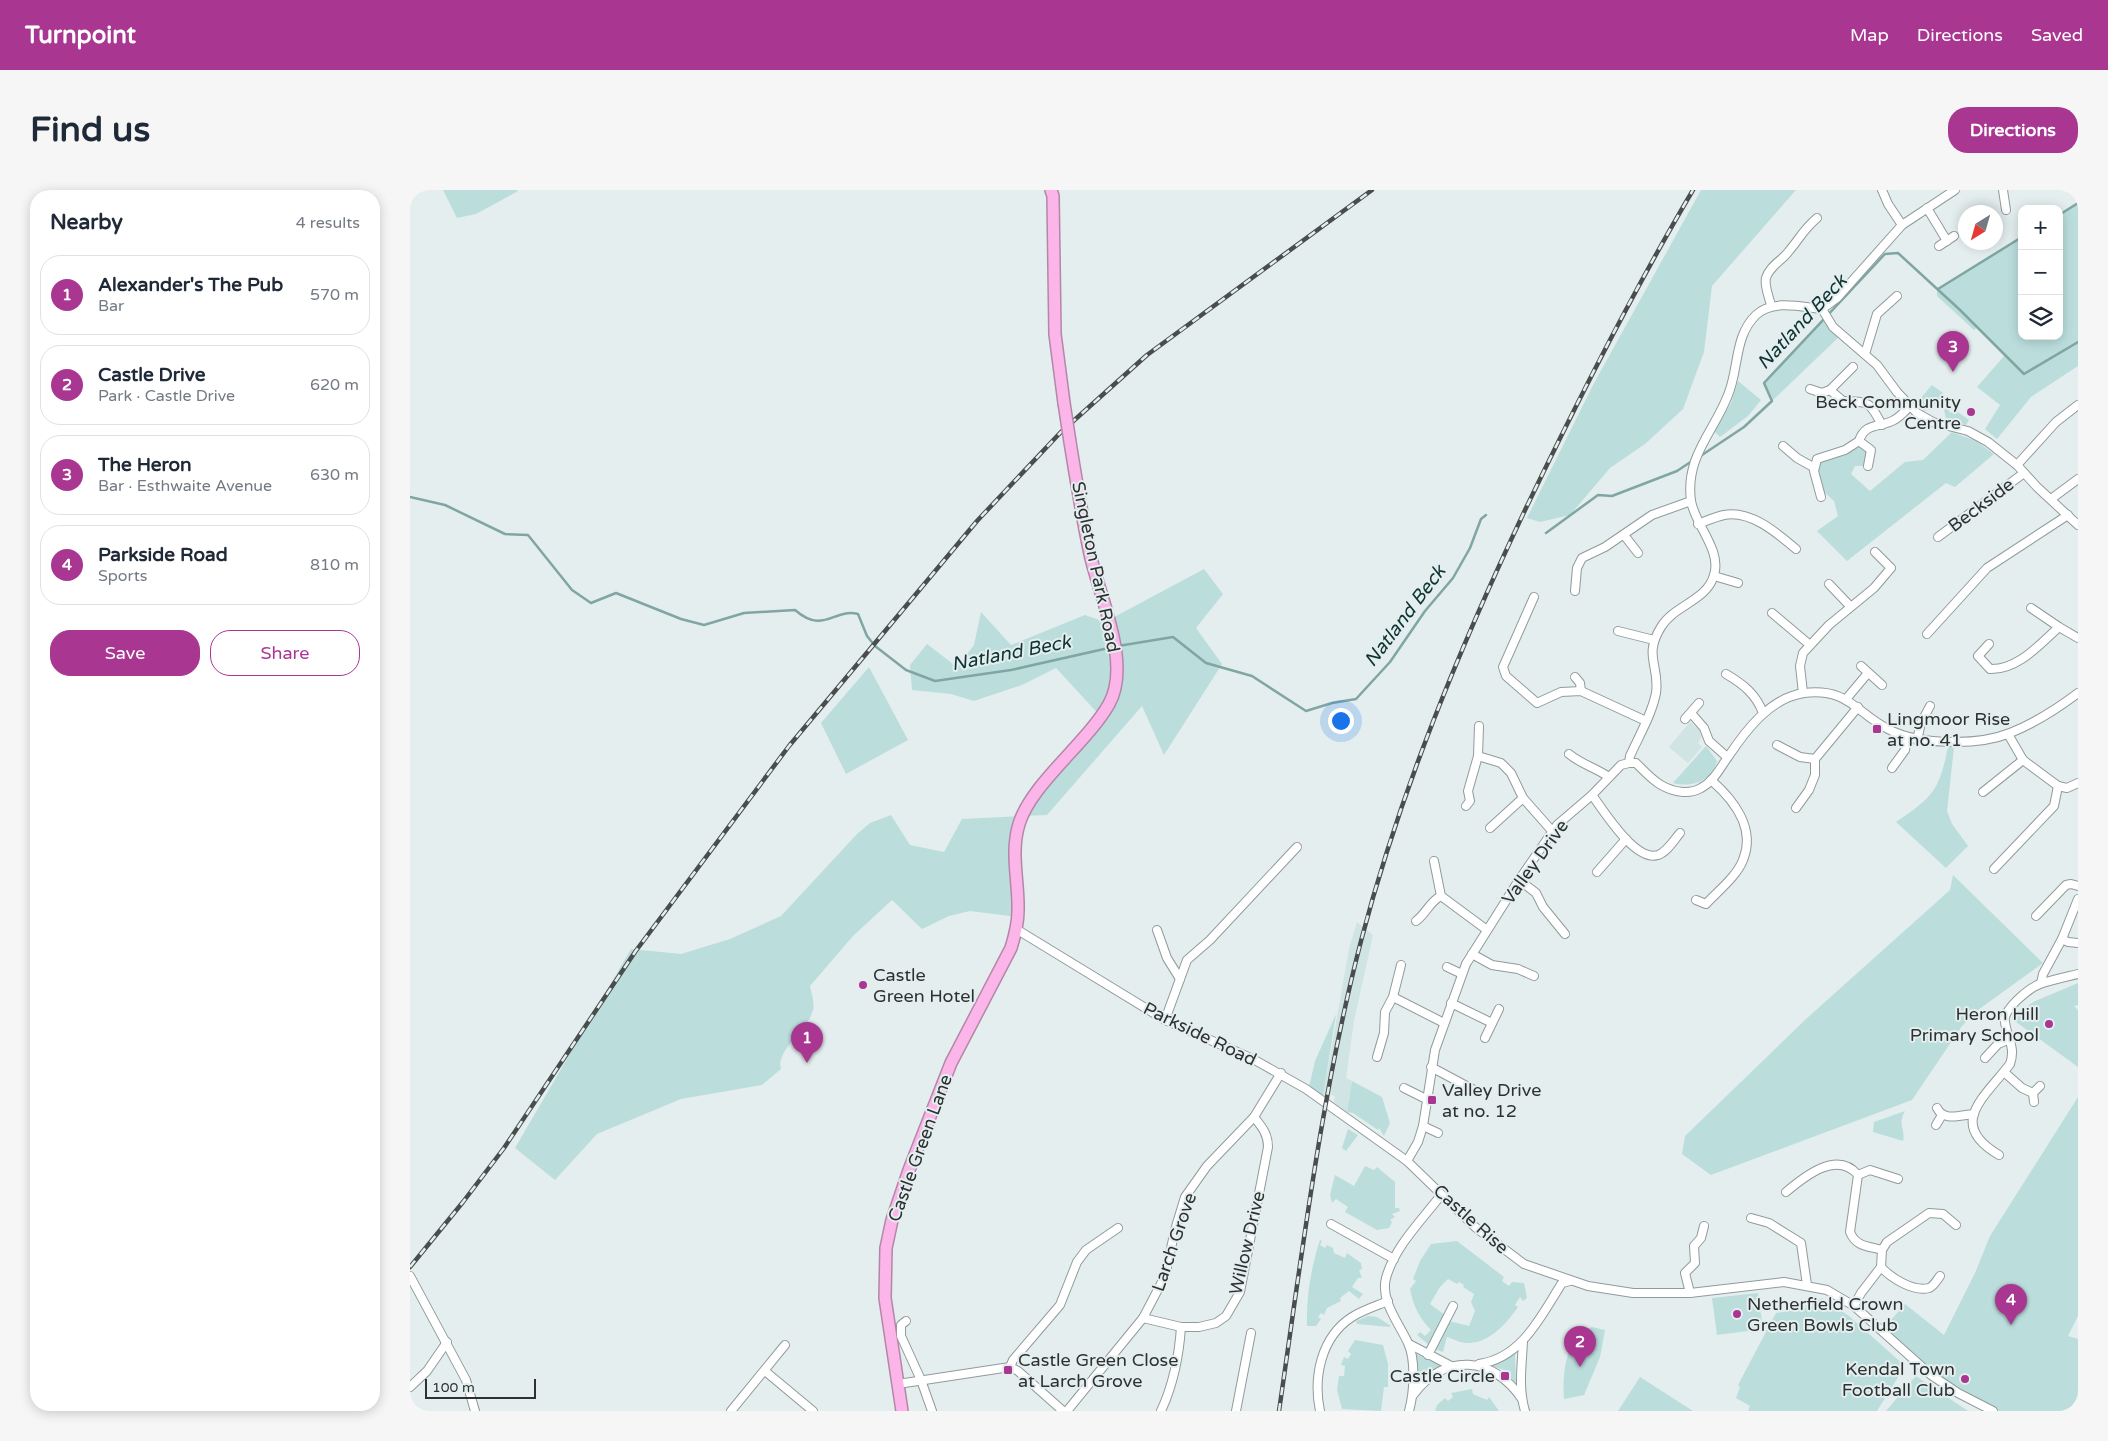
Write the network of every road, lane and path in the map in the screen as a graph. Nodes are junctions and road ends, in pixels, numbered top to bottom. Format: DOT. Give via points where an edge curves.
graph roads {
  1 [pos="1051,190"];
  2 [pos="1882,190"];
  3 [pos="1955,190"];
  4 [pos="2003,190"];
  5 [pos="1927,208"];
  6 [pos="2006,210"];
  7 [pos="1817,218"];
  8 [pos="1902,226"];
  9 [pos="1954,236"];
  10 [pos="1896,296"];
  11 [pos="1770,305"];
  12 [pos="1823,311"];
  13 [pos="1865,354"];
  14 [pos="1853,367"];
  15 [pos="1810,389"];
  16 [pos="1830,390"];
  17 [pos="2078,405"];
  18 [pos="1910,407"];
  19 [pos="1882,425"];
  20 [pos="1859,441"];
  21 [pos="1783,446"];
  22 [pos="2016,465"];
  23 [pos="1868,466"];
  24 [pos="1813,467"];
  25 [pos="2024,473"];
  26 [pos="2078,479"];
  27 [pos="1820,497"];
  28 [pos="1691,500"];
  29 [pos="2051,500"];
  30 [pos="2068,515"];
  31 [pos="1698,524"];
  32 [pos="2078,525"];
  33 [pos="1624,535"];
  34 [pos="1938,537"];
  35 [pos="1785,550"];
  36 [pos="1875,552"];
  37 [pos="1638,553"];
  38 [pos="1714,576"];
  39 [pos="1738,583"];
  40 [pos="1829,584"];
  41 [pos="1576,592"];
  42 [pos="1534,597"];
  43 [pos="1850,606"];
  44 [pos="2031,608"];
  45 [pos="1772,613"];
  46 [pos="2059,628"];
  47 [pos="1618,631"];
  48 [pos="1927,634"];
  49 [pos="2078,638"];
  50 [pos="1654,640"];
  51 [pos="1989,644"];
  52 [pos="1810,645"];
  53 [pos="1861,666"];
  54 [pos="1868,673"];
  55 [pos="1726,674"];
  56 [pos="1574,677"];
  57 [pos="1882,685"];
  58 [pos="1580,691"];
  59 [pos="2078,693"];
  60 [pos="1803,694"];
  61 [pos="1847,698"];
  62 [pos="1699,703"];
  63 [pos="1930,706"];
  64 [pos="1858,707"];
  65 [pos="1763,713"];
  66 [pos="1646,721"];
  67 [pos="1479,726"];
  68 [pos="2008,734"];
  69 [pos="1907,738"];
  70 [pos="1917,740"];
  71 [pos="1778,746"];
  72 [pos="1569,754"];
  73 [pos="1478,756"];
  74 [pos="1728,757"];
  75 [pos="1815,759"];
  76 [pos="2023,760"];
  77 [pos="1629,763"];
  78 [pos="1892,768"];
  79 [pos="1609,777"];
  80 [pos="1711,780"];
  81 [pos="2078,783"];
  82 [pos="2058,786"];
  83 [pos="1983,792"];
  84 [pos="1592,796"];
  85 [pos="1523,798"];
  86 [pos="1466,806"];
  87 [pos="1796,808"];
  88 [pos="1490,828"];
  89 [pos="1553,832"];
  90 [pos="1680,834"];
  91 [pos="1626,840"];
  92 [pos="1297,847"];
  93 [pos="1434,861"];
  94 [pos="1994,869"];
  95 [pos="1597,872"];
  96 [pos="1519,880"];
  97 [pos="2078,886"];
  98 [pos="1441,896"];
  99 [pos="2078,899"];
  100 [pos="1696,900"];
  101 [pos="2036,916"];
  102 [pos="1416,921"];
  103 [pos="1016,929"];
  104 [pos="1156,930"];
  105 [pos="1487,930"];
  106 [pos="1566,934"];
  107 [pos="2062,939"];
  108 [pos="2078,943"];
  109 [pos="1472,954"];
  110 [pos="1401,965"];
  111 [pos="1447,967"];
  112 [pos="1462,974"];
  113 [pos="2078,974"];
  114 [pos="1534,976"];
  115 [pos="1180,978"];
  116 [pos="2041,983"];
  117 [pos="1393,997"];
  118 [pos="1451,1003"];
  119 [pos="1498,1009"];
  120 [pos="1165,1020"];
  121 [pos="1444,1023"];
  122 [pos="1492,1023"];
  123 [pos="1484,1038"];
  124 [pos="2010,1039"];
  125 [pos="1377,1057"];
  126 [pos="1985,1058"];
  127 [pos="1431,1067"];
  128 [pos="2004,1072"];
  129 [pos="1281,1073"];
  130 [pos="2040,1086"];
  131 [pos="1404,1088"];
  132 [pos="1474,1090"];
  133 [pos="1428,1100"];
  134 [pos="1937,1108"];
  135 [pos="1974,1114"];
  136 [pos="1942,1115"];
  137 [pos="1254,1117"];
  138 [pos="1936,1125"];
  139 [pos="1423,1126"];
  140 [pos="1438,1133"];
  141 [pos="1382,1141"];
  142 [pos="1999,1155"];
  143 [pos="1407,1162"];
  144 [pos="1858,1175"];
  145 [pos="1898,1179"];
  146 [pos="1786,1192"];
  147 [pos="1441,1195"];
  148 [pos="1752,1218"];
  149 [pos="1331,1224"];
  150 [pos="1956,1225"];
  151 [pos="1704,1226"];
  152 [pos="1118,1228"];
  153 [pos="1882,1250"];
  154 [pos="1394,1259"];
  155 [pos="1881,1268"];
  156 [pos="410,1276"];
  157 [pos="1940,1276"];
  158 [pos="1570,1281"];
  159 [pos="1807,1285"];
  160 [pos="1690,1293"];
  161 [pos="1388,1301"];
  162 [pos="1453,1306"];
  163 [pos="1854,1306"];
  164 [pos="1143,1318"];
  165 [pos="906,1321"];
  166 [pos="1181,1327"];
  167 [pos="1251,1332"];
  168 [pos="1523,1340"];
  169 [pos="447,1342"];
  170 [pos="1409,1344"];
  171 [pos="785,1346"];
  172 [pos="1428,1355"];
  173 [pos="1476,1364"];
  174 [pos="1010,1367"];
  175 [pos="1453,1367"];
  176 [pos="766,1371"];
  177 [pos="921,1380"];
  178 [pos="898,1384"];
  179 [pos="410,1387"];
  180 [pos="1413,1395"];
  181 [pos="1522,1399"];
  182 [pos="475,1411"];
  183 [pos="731,1411"];
  184 [pos="813,1411"];
  185 [pos="902,1411"];
  186 [pos="932,1411"];
  187 [pos="1065,1411"];
  188 [pos="1161,1411"];
  189 [pos="1236,1411"];
  190 [pos="1320,1411"];
  191 [pos="1409,1411"];
  192 [pos="1525,1411"];
  193 [pos="1993,1411"];
  1 -- 103 [label="highway, Singleton Park Road, bridge" via="1055,334 1064,403 1095,578 1114,641 1116,680 1110,701 1100,718 1022,816 1015,852"];
  2 -- 8 [label="street"];
  3 -- 5 [label="street"];
  4 -- 6 [label="street"];
  5 -- 8 [label="street"];
  5 -- 9 [label="street" via="1943,243"];
  7 -- 11 [label="street" via="1803,230 1789,252 1769,273 1766,285"];
  8 -- 12 [label="street"];
  10 -- 13 [label="street" via="1878,314"];
  11 -- 12 [label="street"];
  11 -- 28 [label="street" via="1756,314 1743,332 1729,394 1699,447"];
  12 -- 13 [label="street" via="1846,340"];
  13 -- 18 [label="street" via="1878,365"];
  14 -- 16 [label="street"];
  15 -- 16 [label="street" via="1822,393"];
  16 -- 19 [label="street" via="1843,401 1862,400 1873,407"];
  17 -- 22 [label="street" via="2056,422"];
  18 -- 19 [label="street" via="1896,420"];
  18 -- 22 [label="street" via="1933,422 1979,436"];
  19 -- 20 [label="street" via="1870,426"];
  20 -- 23 [label="street" via="1871,450"];
  20 -- 24 [label="street" via="1845,450 1817,459"];
  21 -- 24 [label="street"];
  22 -- 25 [label="street"];
  24 -- 27 [label="street"];
  25 -- 29 [label="street"];
  25 -- 34 [label="street, Beckside"];
  26 -- 29 [label="street"];
  28 -- 31 [label="street"];
  28 -- 33 [label="street" via="1652,515"];
  29 -- 30 [label="street"];
  30 -- 32 [label="street"];
  30 -- 48 [label="street" via="1986,568"];
  31 -- 35 [label="street" via="1725,515 1739,516 1759,522 1793,546"];
  31 -- 38 [label="street" via="1714,558"];
  33 -- 37 [label="street"];
  33 -- 41 [label="street" via="1582,558 1577,568"];
  36 -- 43 [label="street" via="1891,568 1874,588"];
  38 -- 39 [label="street"];
  38 -- 50 [label="street" via="1702,594 1668,618"];
  40 -- 43 [label="street"];
  42 -- 58 [label="street" via="1503,667 1506,676 1537,703 1561,692"];
  43 -- 52 [label="street"];
  44 -- 46 [label="street"];
  45 -- 52 [label="street"];
  46 -- 49 [label="street"];
  46 -- 51 [label="street" via="2021,660 2001,669 1990,669 1978,656"];
  47 -- 50 [label="street"];
  50 -- 66 [label="street" via="1652,659 1656,692"];
  52 -- 60 [label="street" via="1800,666"];
  53 -- 54 [label="street"];
  54 -- 57 [label="street"];
  54 -- 61 [label="street"];
  55 -- 65 [label="street" via="1749,690"];
  56 -- 58 [label="street" via="1580,683"];
  58 -- 66 [label="street"];
  59 -- 68 [label="street" via="2038,720"];
  60 -- 61 [label="street"];
  60 -- 65 [label="street"];
  61 -- 64 [label="street"];
  62 -- 74 [label="street" via="1688,716 1704,728 1709,742"];
  63 -- 70 [label="street"];
  64 -- 69 [label="street" via="1886,728"];
  64 -- 75 [label="street"];
  65 -- 74 [label="street"];
  66 -- 77 [label="street"];
  67 -- 73 [label="street"];
  68 -- 70 [label="street" via="1985,739"];
  68 -- 76 [label="street"];
  69 -- 70 [label="street"];
  69 -- 78 [label="street" via="1905,750"];
  71 -- 75 [label="street" via="1800,757"];
  72 -- 79 [label="street"];
  73 -- 85 [label="street" via="1501,762 1511,773"];
  73 -- 86 [label="street" via="1468,791 1470,801"];
  74 -- 80 [label="street"];
  75 -- 87 [label="street" via="1815,775"];
  76 -- 82 [label="street"];
  76 -- 83 [label="street"];
  77 -- 79 [label="street, Valley Drive" via="1621,765"];
  77 -- 80 [label="street" via="1636,763 1662,786 1677,791 1695,791"];
  79 -- 84 [label="street, Valley Drive"];
  80 -- 100 [label="street" via="1742,815 1748,845 1743,861 1706,904"];
  81 -- 82 [label="street" via="2066,788"];
  82 -- 94 [label="street" via="2054,806"];
  84 -- 89 [label="street, Valley Drive"];
  84 -- 91 [label="street"];
  85 -- 88 [label="street"];
  85 -- 89 [label="street"];
  89 -- 96 [label="street, Valley Drive"];
  90 -- 91 [label="street" via="1657,855 1644,855"];
  91 -- 95 [label="street"];
  92 -- 115 [label="street" via="1210,940 1187,960"];
  93 -- 98 [label="street"];
  96 -- 105 [label="street, Valley Drive"];
  96 -- 106 [label="street" via="1536,893 1542,907"];
  97 -- 101 [label="street" via="2066,885"];
  98 -- 102 [label="street" via="1429,904"];
  98 -- 105 [label="street"];
  99 -- 107 [label="street"];
  103 -- 120 [label="street, Parkside Road"];
  103 -- 178 [label="highway, Castle Green Lane" via="1001,967 951,1063 892,1220 886,1248 885,1298"];
  104 -- 115 [label="street" via="1167,958"];
  105 -- 109 [label="street, Valley Drive"];
  107 -- 108 [label="street"];
  107 -- 116 [label="street"];
  109 -- 112 [label="street, Valley Drive"];
  109 -- 114 [label="street" via="1492,965 1518,969"];
  110 -- 117 [label="street"];
  111 -- 112 [label="street"];
  112 -- 118 [label="street, Valley Drive"];
  113 -- 116 [label="street"];
  115 -- 120 [label="street"];
  116 -- 124 [label="street" via="2007,1011 2004,1022"];
  117 -- 121 [label="street"];
  117 -- 125 [label="street" via="1385,1012 1382,1044"];
  118 -- 121 [label="street, Valley Drive"];
  118 -- 122 [label="street"];
  119 -- 122 [label="street"];
  120 -- 129 [label="street, Parkside Road"];
  121 -- 127 [label="street, Valley Drive"];
  122 -- 123 [label="street"];
  124 -- 126 [label="street" via="1998,1044"];
  124 -- 128 [label="street" via="2013,1056"];
  127 -- 132 [label="street"];
  127 -- 133 [label="street, Valley Drive"];
  128 -- 130 [label="street" via="2034,1097"];
  128 -- 135 [label="street"];
  129 -- 137 [label="street, Larch Grove"];
  129 -- 141 [label="street, Parkside Road"];
  131 -- 133 [label="street"];
  133 -- 139 [label="street, Valley Drive"];
  134 -- 136 [label="street"];
  135 -- 136 [label="street"];
  135 -- 142 [label="street" via="1972,1125 1979,1142"];
  136 -- 138 [label="street"];
  137 -- 164 [label="street, Larch Grove" via="1207,1166 1185,1198 1174,1230 1166,1276"];
  137 -- 166 [label="street, Willow Drive" via="1265,1131 1268,1147 1240,1292 1226,1316 1216,1323"];
  139 -- 140 [label="street"];
  139 -- 143 [label="street, Valley Drive"];
  141 -- 143 [label="street, Castle Rise"];
  143 -- 147 [label="street, Castle Rise"];
  144 -- 145 [label="street" via="1870,1170"];
  144 -- 146 [label="street" via="1844,1164 1835,1164 1803,1178"];
  144 -- 153 [label="street" via="1850,1232 1860,1245"];
  147 -- 154 [label="street"];
  147 -- 158 [label="street, Castle Rise" via="1487,1238 1512,1256"];
  148 -- 159 [label="street" via="1769,1223 1801,1243"];
  149 -- 154 [label="street"];
  150 -- 153 [label="street" via="1944,1214 1929,1213 1887,1242"];
  151 -- 160 [label="street" via="1701,1238 1694,1246 1695,1263 1685,1273"];
  152 -- 174 [label="street" via="1086,1250 1077,1262 1060,1306"];
  153 -- 155 [label="street"];
  154 -- 161 [label="street" via="1386,1280"];
  155 -- 157 [label="street" via="1893,1278 1914,1287 1932,1286"];
  155 -- 163 [label="street"];
  156 -- 169 [label="street"];
  158 -- 160 [label="street" via="1633,1293"];
  158 -- 168 [label="street" via="1562,1283"];
  159 -- 160 [label="street" via="1784,1282"];
  159 -- 163 [label="street" via="1827,1290"];
  161 -- 170 [label="street"];
  161 -- 190 [label="street" via="1351,1318 1329,1342 1319,1366"];
  162 -- 172 [label="street"];
  163 -- 193 [label="street" via="1931,1375"];
  164 -- 166 [label="street, Willow Drive"];
  164 -- 187 [label="street, Larch Grove"];
  165 -- 177 [label="street" via="901,1326 901,1336"];
  166 -- 188 [label="street" via="1179,1358"];
  167 -- 189 [label="street"];
  168 -- 173 [label="street" via="1498,1359"];
  168 -- 181 [label="street" via="1520,1369"];
  169 -- 179 [label="street" via="427,1371"];
  169 -- 182 [label="street" via="466,1380"];
  170 -- 172 [label="street"];
  170 -- 180 [label="street"];
  171 -- 176 [label="street"];
  172 -- 175 [label="street"];
  173 -- 175 [label="street"];
  173 -- 181 [label="street" via="1504,1378"];
  174 -- 177 [label="street"];
  174 -- 187 [label="street, Larch Grove"];
  175 -- 180 [label="street" via="1437,1372"];
  176 -- 183 [label="street"];
  176 -- 184 [label="street"];
  177 -- 178 [label="street"];
  177 -- 186 [label="street"];
  178 -- 185 [label="highway, Castle Green Lane"];
  180 -- 191 [label="street"];
  181 -- 192 [label="street"];
}
